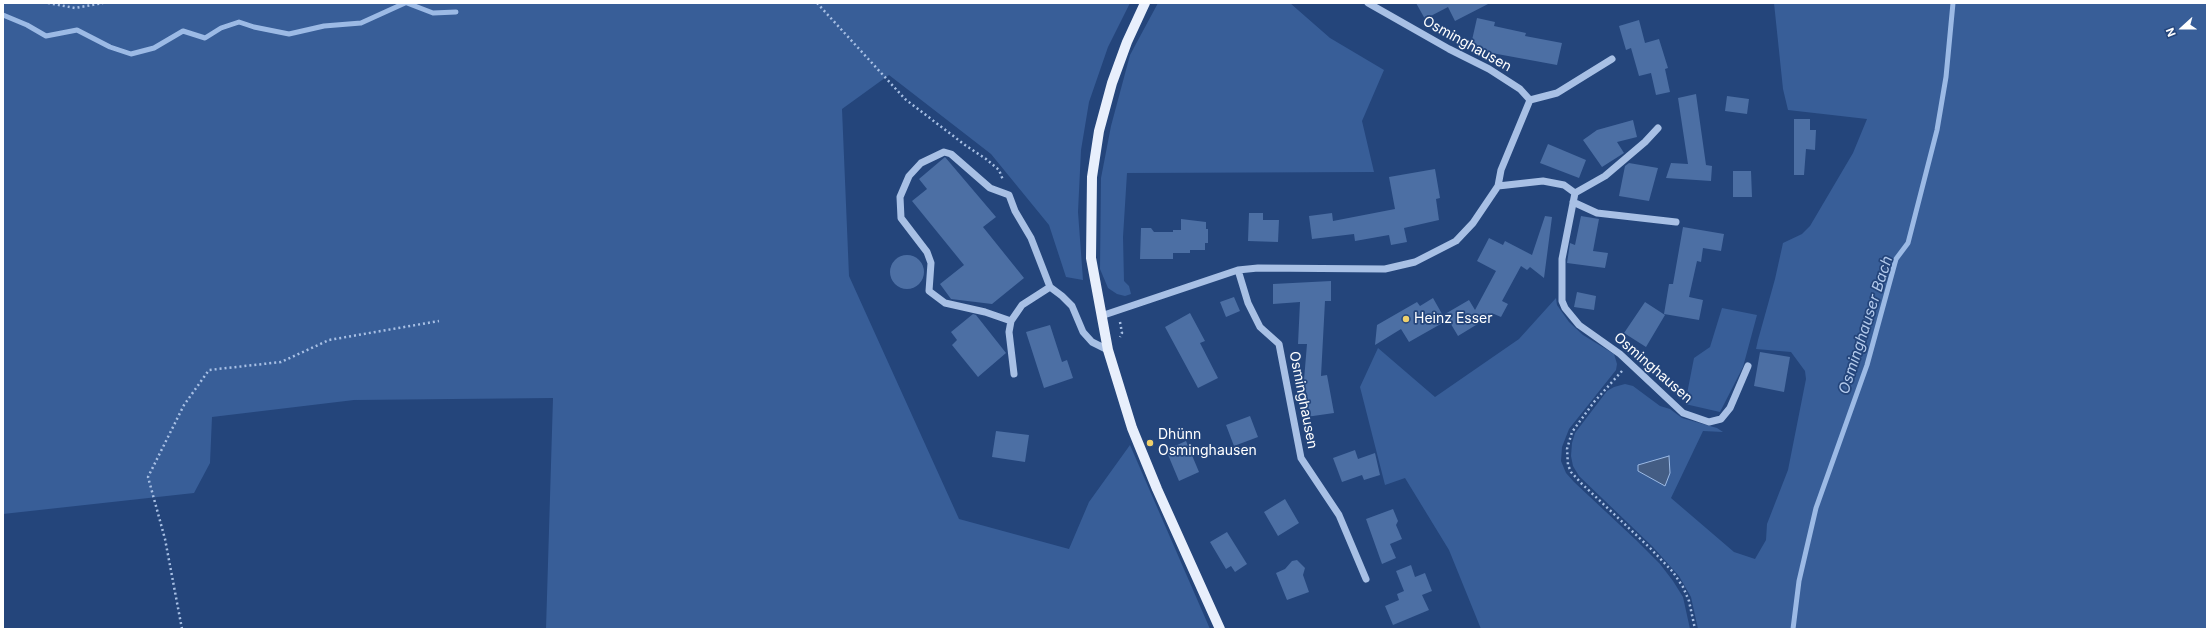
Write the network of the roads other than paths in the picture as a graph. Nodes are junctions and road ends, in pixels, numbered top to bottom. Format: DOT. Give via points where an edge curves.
graph roads {
  1 [pos="1146,3"];
  2 [pos="1368,3"];
  3 [pos="1612,59"];
  4 [pos="1530,100"];
  5 [pos="1658,128"];
  6 [pos="1498,186"];
  7 [pos="1575,193"];
  8 [pos="1573,202"];
  9 [pos="1676,222"];
  10 [pos="1238,270"];
  11 [pos="1050,287"];
  12 [pos="1101,316"];
  13 [pos="1011,321"];
  14 [pos="1108,350"];
  15 [pos="1748,366"];
  16 [pos="1014,374"];
  17 [pos="1366,579"];
  18 [pos="1220,629"];
  1 -- 12 [label="main road" via="1127,42 1112,83 1095,152 1090,240"];
  2 -- 4 [label="street, Osminghausen" via="1449,50 1489,69 1520,89"];
  3 -- 4 [label="street" via="1557,93"];
  4 -- 6 [label="street" via="1500,170"];
  5 -- 7 [label="street" via="1605,176"];
  6 -- 7 [label="street" via="1543,181 1564,185"];
  6 -- 10 [label="street" via="1473,223 1456,241 1415,262 1385,269"];
  7 -- 8 [label="street, Osminghausen"];
  8 -- 9 [label="street" via="1597,214"];
  8 -- 15 [label="street, Osminghausen" via="1562,259 1562,301 1570,316 1630,363 1683,413 1709,422 1726,415"];
  10 -- 12 [label="street"];
  10 -- 17 [label="street, Osminghausen" via="1248,304 1260,327 1279,344 1301,458 1339,515"];
  11 -- 13 [label="street" via="1022,305"];
  11 -- 13 [label="street" via="1031,238 1009,195 990,188 951,154 944,152 921,163 909,176 900,197 901,218 927,252 931,263 929,292 957,307 985,312"];
  11 -- 14 [label="street" via="1072,306 1083,332 1092,342"];
  12 -- 14 [label="main road"];
  13 -- 16 [label="street" via="1009,332"];
  14 -- 18 [label="main road" via="1132,428"];
}
